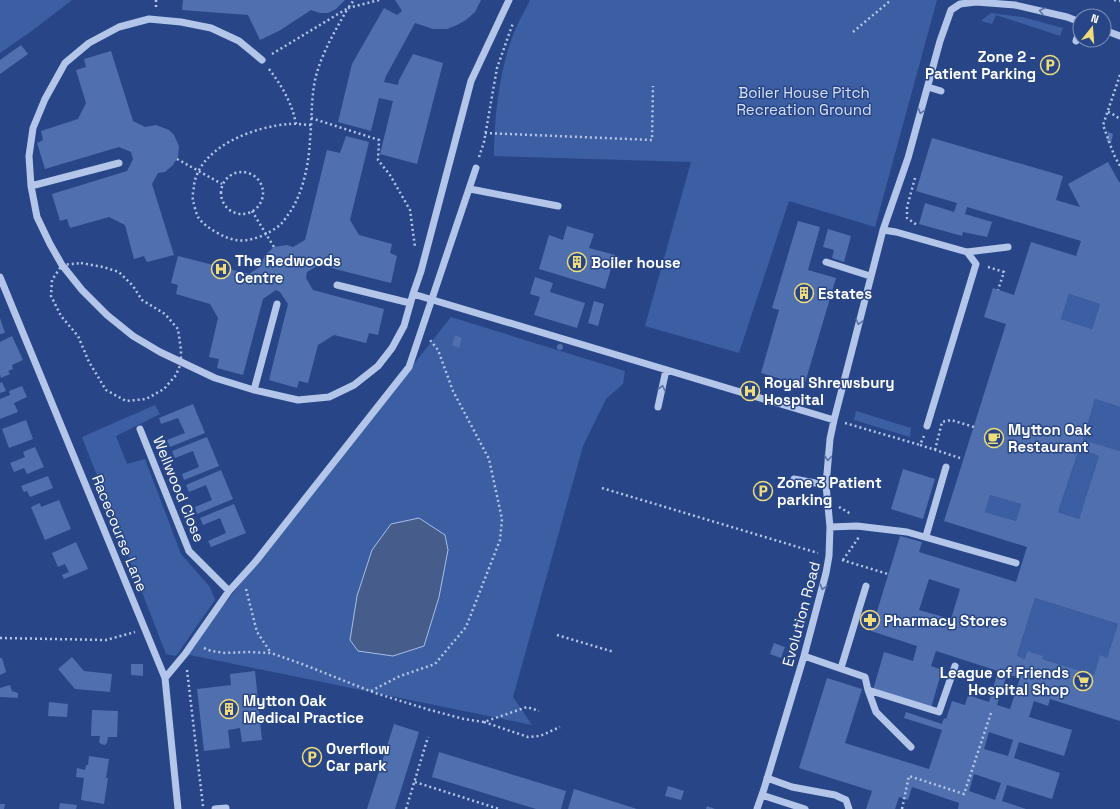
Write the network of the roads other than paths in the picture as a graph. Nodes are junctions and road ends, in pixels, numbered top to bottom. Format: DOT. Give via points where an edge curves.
graph roads {
  1 [pos="509,0"];
  2 [pos="1072,20"];
  3 [pos="262,60"];
  4 [pos="928,87"];
  5 [pos="941,91"];
  6 [pos="119,164"];
  7 [pos="476,168"];
  8 [pos="31,186"];
  9 [pos="470,189"];
  10 [pos="558,206"];
  11 [pos="883,230"];
  12 [pos="1008,247"];
  13 [pos="967,252"];
  14 [pos="826,262"];
  15 [pos="870,276"];
  16 [pos="0,277"];
  17 [pos="337,285"];
  18 [pos="413,294"];
  19 [pos="432,300"];
  20 [pos="410,303"];
  21 [pos="277,304"];
  22 [pos="666,370"];
  23 [pos="254,390"];
  24 [pos="658,407"];
  25 [pos="835,417"];
  26 [pos="927,426"];
  27 [pos="140,429"];
  28 [pos="946,466"];
  29 [pos="794,479"];
  30 [pos="826,484"];
  31 [pos="830,527"];
  32 [pos="926,536"];
  33 [pos="1016,563"];
  34 [pos="866,586"];
  35 [pos="229,591"];
  36 [pos="804,656"];
  37 [pos="955,666"];
  38 [pos="841,668"];
  39 [pos="165,678"];
  40 [pos="868,690"];
  41 [pos="911,747"];
  42 [pos="767,778"];
  43 [pos="762,795"];
  44 [pos="226,808"];
  45 [pos="178,809"];
  46 [pos="215,809"];
  47 [pos="756,809"];
  48 [pos="805,809"];
  49 [pos="849,809"];
  1 -- 18 [label="street" via="471,81"];
  2 -- 4 [label="street, Evolution Road, one-way" via="1015,5 976,2 960,4 951,10 949,15"];
  3 -- 8 [label="street" via="239,41 211,28 182,22 149,19 119,27 89,43 65,64 45,99 33,128 29,156"];
  4 -- 5 [label="street"];
  4 -- 11 [label="street, Evolution Road, one-way" via="908,158"];
  6 -- 8 [label="street"];
  7 -- 9 [label="street"];
  8 -- 23 [label="street" via="37,216 62,265 107,315 133,336 181,363 215,378"];
  9 -- 10 [label="street"];
  9 -- 19 [label="street"];
  11 -- 13 [label="street"];
  11 -- 15 [label="street, Evolution Road"];
  12 -- 13 [label="street"];
  13 -- 26 [label="street" via="976,264"];
  14 -- 15 [label="street"];
  15 -- 25 [label="street, Evolution Road, one-way"];
  16 -- 39 [label="street, Racecourse Lane"];
  17 -- 20 [label="street"];
  18 -- 19 [label="street"];
  18 -- 20 [label="street"];
  19 -- 22 [label="street"];
  19 -- 35 [label="street" via="410,367 256,561"];
  20 -- 23 [label="street" via="404,326 392,348 378,366 354,385 329,398 298,400"];
  21 -- 23 [label="street"];
  24 -- 22 [label="street, one-way"];
  22 -- 25 [label="street"];
  25 -- 30 [label="street, Evolution Road, one-way" via="830,439"];
  27 -- 35 [label="street, Wellwood Close" via="189,551"];
  28 -- 32 [label="street"];
  29 -- 30 [label="street"];
  30 -- 31 [label="street, Evolution Road"];
  31 -- 32 [label="street" via="857,526"];
  31 -- 36 [label="street, Evolution Road, one-way" via="826,573"];
  32 -- 33 [label="street"];
  34 -- 38 [label="street"];
  35 -- 39 [label="street"];
  36 -- 38 [label="street"];
  36 -- 42 [label="street, Evolution Road"];
  37 -- 40 [label="street" via="939,712"];
  38 -- 40 [label="street" via="865,676"];
  39 -- 45 [label="street, Racecourse Lane"];
  40 -- 41 [label="street" via="876,712"];
  42 -- 43 [label="street, Evolution Road"];
  42 -- 49 [label="street" via="792,787 835,795 846,800"];
  43 -- 47 [label="street, Evolution Road"];
  43 -- 48 [label="street"];
  44 -- 46 [label="street"];
}
